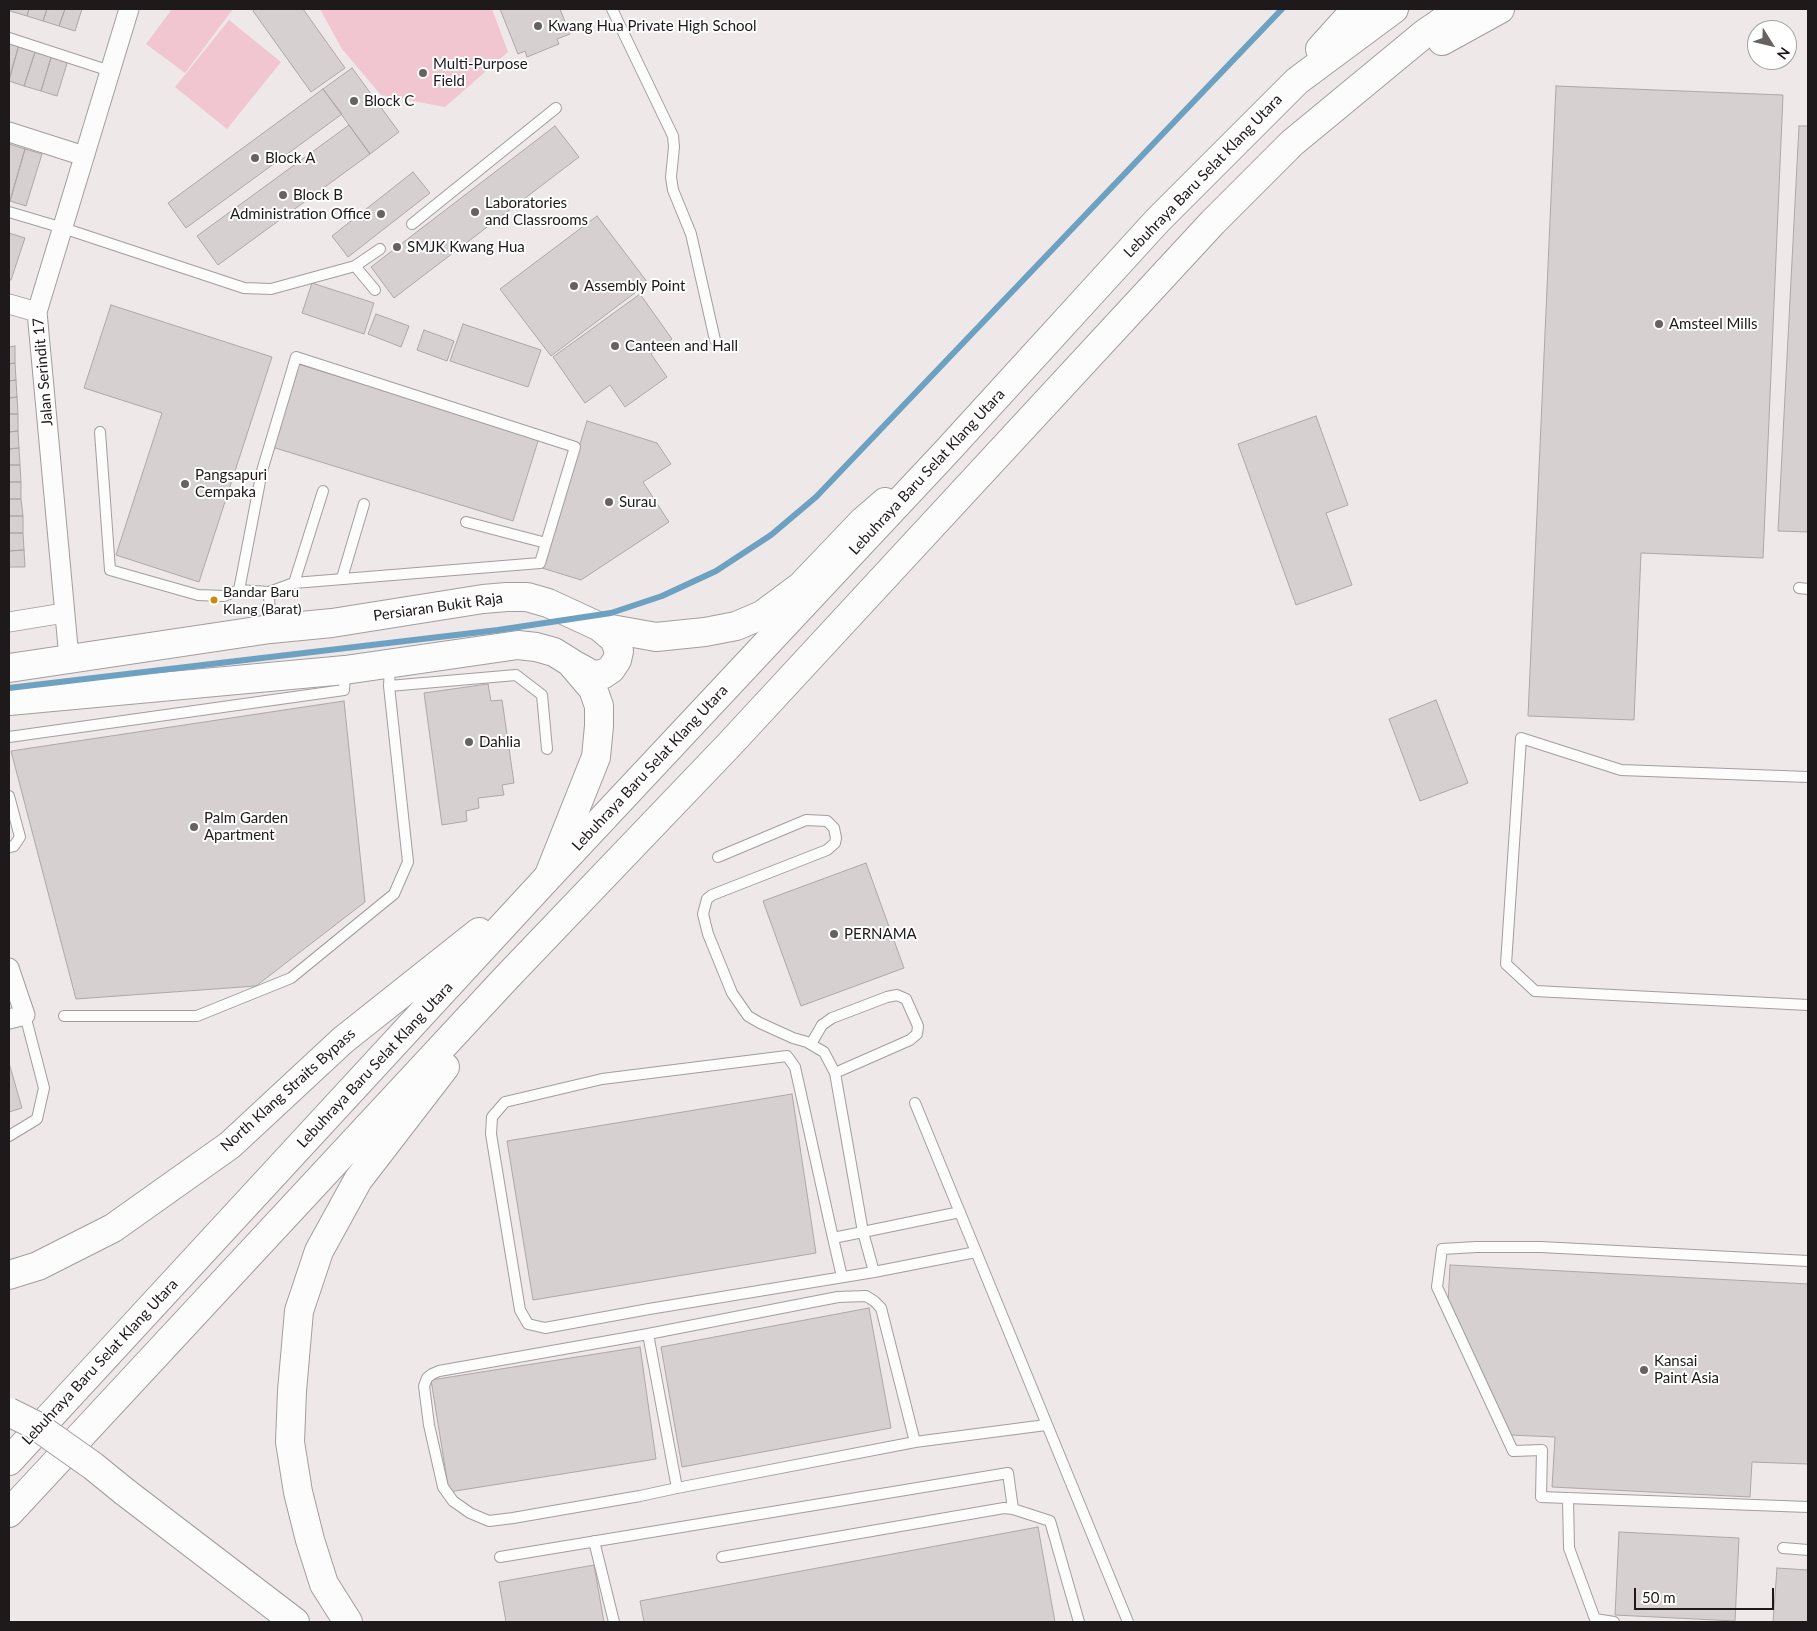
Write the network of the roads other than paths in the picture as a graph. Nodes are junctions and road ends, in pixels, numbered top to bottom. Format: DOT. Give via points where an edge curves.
graph roads {
  1 [pos="129,9"];
  2 [pos="612,9"];
  3 [pos="1356,9"];
  4 [pos="1394,9"];
  5 [pos="1460,9"];
  6 [pos="1500,9"];
  7 [pos="9,38"];
  8 [pos="110,71"];
  9 [pos="1297,81"];
  10 [pos="556,108"];
  11 [pos="9,132"];
  12 [pos="1292,143"];
  13 [pos="84,156"];
  14 [pos="9,212"];
  15 [pos="412,224"];
  16 [pos="63,228"];
  17 [pos="380,249"];
  18 [pos="355,266"];
  19 [pos="374,290"];
  20 [pos="9,304"];
  21 [pos="37,312"];
  22 [pos="715,340"];
  23 [pos="100,432"];
  24 [pos="948,450"];
  25 [pos="323,490"];
  26 [pos="364,504"];
  27 [pos="466,522"];
  28 [pos="546,543"];
  29 [pos="342,578"];
  30 [pos="294,583"];
  31 [pos="239,590"];
  32 [pos="269,592"];
  33 [pos="64,613"];
  34 [pos="9,622"];
  35 [pos="600,627"];
  36 [pos="270,629"];
  37 [pos="69,658"];
  38 [pos="570,662"];
  39 [pos="9,668"];
  40 [pos="345,670"];
  41 [pos="389,675"];
  42 [pos="9,701"];
  43 [pos="9,737"];
  44 [pos="547,749"];
  45 [pos="1808,778"];
  46 [pos="9,796"];
  47 [pos="9,847"];
  48 [pos="718,857"];
  49 [pos="549,876"];
  50 [pos="9,968"];
  51 [pos="507,977"];
  52 [pos="1808,1005"];
  53 [pos="64,1016"];
  54 [pos="17,1017"];
  55 [pos="811,1044"];
  56 [pos="836,1073"];
  57 [pos="915,1103"];
  58 [pos="9,1136"];
  59 [pos="960,1212"];
  60 [pos="863,1232"];
  61 [pos="833,1238"];
  62 [pos="976,1252"];
  63 [pos="1808,1261"];
  64 [pos="874,1272"];
  65 [pos="9,1275"];
  66 [pos="842,1277"];
  67 [pos="648,1334"];
  68 [pos="9,1412"];
  69 [pos="1046,1425"];
  70 [pos="915,1442"];
  71 [pos="9,1461"];
  72 [pos="677,1488"];
  73 [pos="1568,1498"];
  74 [pos="1808,1507"];
  75 [pos="1013,1509"];
  76 [pos="9,1513"];
  77 [pos="594,1541"];
  78 [pos="1782,1548"];
  79 [pos="1808,1550"];
  80 [pos="500,1557"];
  81 [pos="722,1557"];
  82 [pos="295,1622"];
  83 [pos="348,1622"];
  84 [pos="614,1622"];
  85 [pos="1079,1622"];
  86 [pos="1128,1622"];
  87 [pos="1614,1622"];
  1 -- 8 [label="street, Jalan Serindit 17"];
  2 -- 22 [label="lane" via="672,136 673,190 691,234"];
  3 -- 9 [label="main road, Lebuhraya Baru Selat Klang Utara"];
  4 -- 9 [label="main road, Lebuhraya Baru Selat Klang Utara"];
  5 -- 12 [label="main road" via="1424,34"];
  6 -- 12 [label="main road" via="1405,65"];
  7 -- 8 [label="lane"];
  8 -- 13 [label="street, Jalan Serindit 17"];
  9 -- 24 [label="main road, Lebuhraya Baru Selat Klang Utara" via="1158,220"];
  10 -- 15 [label="lane"];
  11 -- 13 [label="street"];
  12 -- 51 [label="main road" via="1206,229 729,745"];
  13 -- 16 [label="street, Jalan Serindit 17"];
  14 -- 16 [label="lane"];
  16 -- 18 [label="lane" via="244,288 271,289"];
  16 -- 21 [label="street, Jalan Serindit 17"];
  17 -- 18 [label="lane"];
  18 -- 19 [label="lane"];
  20 -- 21 [label="street"];
  21 -- 33 [label="street, Jalan Serindit 17"];
  23 -- 31 [label="lane" via="110,570 198,595 224,596"];
  24 -- 35 [label="main road, Persiaran Bukit Raja" via="863,521 802,586 762,615 736,626 656,637"];
  24 -- 49 [label="main road, Lebuhraya Baru Selat Klang Utara"];
  25 -- 30 [label="lane"];
  26 -- 29 [label="lane"];
  27 -- 28 [label="lane"];
  28 -- 29 [label="lane" via="540,563"];
  28 -- 31 [label="lane" via="575,447 296,357 262,471"];
  29 -- 30 [label="lane"];
  30 -- 32 [label="lane"];
  31 -- 32 [label="lane"];
  32 -- 36 [label="lane"];
  33 -- 34 [label="street"];
  33 -- 37 [label="street, Jalan Serindit 17"];
  35 -- 36 [label="main road, Persiaran Bukit Raja" via="548,603 527,597 506,597"];
  35 -- 38 [label="main road" via="614,640 619,651 611,669 602,675 591,674"];
  36 -- 37 [label="main road, Persiaran Bukit Raja"];
  37 -- 39 [label="main road, Persiaran Bukit Raja"];
  38 -- 41 [label="main road" via="554,652 518,645"];
  38 -- 49 [label="main road" via="593,689 599,706 596,757"];
  40 -- 41 [label="main road"];
  40 -- 42 [label="main road"];
  40 -- 43 [label="lane" via="344,690"];
  41 -- 44 [label="lane" via="516,675 542,695"];
  41 -- 53 [label="lane" via="408,862 394,894 291,978 197,1016"];
  45 -- 52 [label="lane" via="1621,770 1521,738 1506,964 1535,991"];
  46 -- 47 [label="lane" via="20,837 14,846"];
  48 -- 55 [label="lane" via="806,820 827,821 834,828 835,843 827,850 712,895 707,899 703,914 732,993 748,1016"];
  49 -- 65 [label="main road, North Klang Straits Bypass" via="343,1040 230,1145 114,1228 38,1266"];
  49 -- 71 [label="main road, Lebuhraya Baru Selat Klang Utara"];
  50 -- 54 [label="street"];
  51 -- 76 [label="main road"];
  51 -- 83 [label="main road" via="472,1031 358,1180 319,1251 299,1312 290,1442 298,1492 324,1584"];
  54 -- 58 [label="lane" via="44,1088 37,1119"];
  55 -- 56 [label="lane" via="824,1052"];
  55 -- 56 [label="lane" via="822,1025 832,1018 887,997 897,995 906,999 918,1026 917,1034"];
  56 -- 60 [label="lane"];
  57 -- 59 [label="lane"];
  59 -- 60 [label="lane"];
  59 -- 62 [label="lane"];
  60 -- 61 [label="lane"];
  60 -- 64 [label="lane"];
  61 -- 66 [label="lane"];
  61 -- 66 [label="lane" via="795,1067 787,1056 602,1079 505,1102 492,1117 491,1134 520,1310 528,1324 545,1328"];
  62 -- 64 [label="lane"];
  62 -- 69 [label="lane"];
  63 -- 73 [label="lane" via="1541,1248 1476,1246 1442,1249 1437,1287 1513,1451 1542,1450 1540,1497"];
  64 -- 66 [label="lane"];
  67 -- 70 [label="lane" via="838,1297 866,1296 881,1308"];
  67 -- 72 [label="lane"];
  67 -- 72 [label="lane" via="432,1374 424,1386 430,1424 443,1487 453,1501 470,1514 489,1521"];
  68 -- 82 [label="main road, bridge" via="35,1425 93,1466"];
  69 -- 70 [label="lane"];
  69 -- 86 [label="lane"];
  70 -- 72 [label="lane"];
  73 -- 74 [label="lane"];
  73 -- 87 [label="lane" via="1569,1548 1595,1619"];
  75 -- 77 [label="lane" via="1008,1473"];
  75 -- 81 [label="lane"];
  75 -- 85 [label="lane" via="1050,1521"];
  77 -- 80 [label="lane"];
  77 -- 84 [label="lane"];
  78 -- 79 [label="lane"];
}
